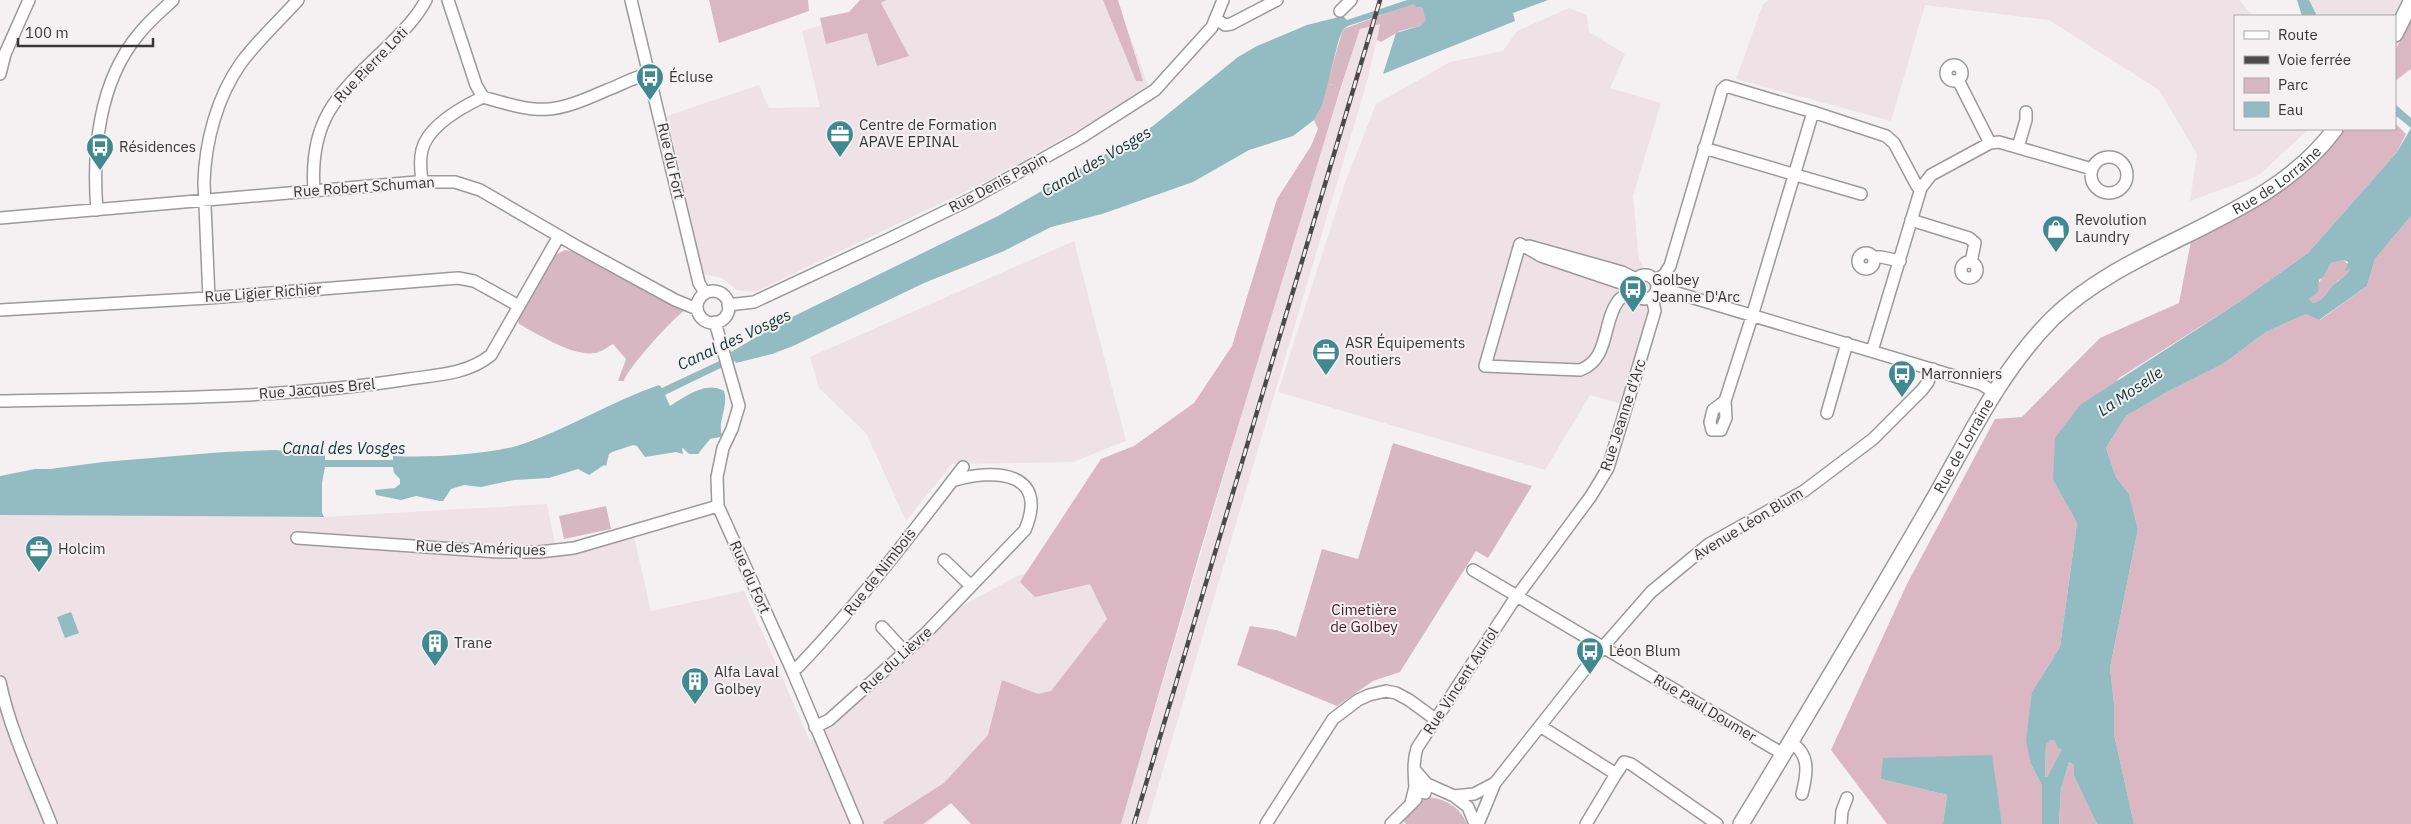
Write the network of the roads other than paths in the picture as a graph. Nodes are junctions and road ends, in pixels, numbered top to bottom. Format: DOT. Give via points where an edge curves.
graph roads {
  1 [pos="29,0"];
  2 [pos="173,0"];
  3 [pos="298,0"];
  4 [pos="426,0"];
  5 [pos="448,0"];
  6 [pos="631,0"];
  7 [pos="1223,0"];
  8 [pos="1277,0"];
  9 [pos="1351,0"];
  10 [pos="2411,2"];
  11 [pos="1340,11"];
  12 [pos="1216,18"];
  13 [pos="2396,32"];
  14 [pos="0,74"];
  15 [pos="650,74"];
  16 [pos="1958,80"];
  17 [pos="482,96"];
  18 [pos="1812,112"];
  19 [pos="2026,112"];
  20 [pos="2334,130"];
  21 [pos="1990,143"];
  22 [pos="2018,147"];
  23 [pos="1704,148"];
  24 [pos="2092,169"];
  25 [pos="1794,174"];
  26 [pos="422,182"];
  27 [pos="1921,188"];
  28 [pos="314,190"];
  29 [pos="1861,194"];
  30 [pos="205,201"];
  31 [pos="97,210"];
  32 [pos="0,218"];
  33 [pos="1911,220"];
  34 [pos="559,236"];
  35 [pos="1874,257"];
  36 [pos="1900,261"];
  37 [pos="1971,262"];
  38 [pos="1634,286"];
  39 [pos="1655,288"];
  40 [pos="705,293"];
  41 [pos="209,298"];
  42 [pos="728,305"];
  43 [pos="519,306"];
  44 [pos="697,309"];
  45 [pos="0,310"];
  46 [pos="1753,315"];
  47 [pos="715,322"];
  48 [pos="1847,343"];
  49 [pos="1872,351"];
  50 [pos="1933,369"];
  51 [pos="1994,392"];
  52 [pos="0,401"];
  53 [pos="1725,401"];
  54 [pos="1827,413"];
  55 [pos="962,467"];
  56 [pos="952,481"];
  57 [pos="718,506"];
  58 [pos="297,538"];
  59 [pos="944,560"];
  60 [pos="1473,570"];
  61 [pos="971,586"];
  62 [pos="1518,598"];
  63 [pos="882,627"];
  64 [pos="1602,647"];
  65 [pos="906,652"];
  66 [pos="792,670"];
  67 [pos="0,682"];
  68 [pos="1435,719"];
  69 [pos="1540,726"];
  70 [pos="816,727"];
  71 [pos="1787,748"];
  72 [pos="1616,774"];
  73 [pos="1495,783"];
  74 [pos="1425,788"];
  75 [pos="1474,794"];
  76 [pos="1802,794"];
  77 [pos="1454,796"];
  78 [pos="1847,798"];
  79 [pos="1468,807"];
  80 [pos="1484,807"];
  81 [pos="51,824"];
  82 [pos="857,824"];
  83 [pos="1266,824"];
  84 [pos="1391,824"];
  85 [pos="1477,824"];
  86 [pos="1586,824"];
  87 [pos="1717,824"];
  88 [pos="1742,824"];
  89 [pos="1841,824"];
  1 -- 14 [label="street" via="4,54"];
  2 -- 31 [label="street" via="137,36 109,88 98,140 94,183"];
  3 -- 30 [label="street" via="241,63 230,81 211,131 205,164"];
  4 -- 28 [label="street, Rue Pierre Loti" via="410,24 347,86 328,111 315,149"];
  5 -- 17 [label="street"];
  6 -- 15 [label="street, Rue du Fort"];
  7 -- 12 [label="street, Rue Denis Papin"];
  8 -- 12 [label="street" via="1231,24 1225,25"];
  9 -- 11 [label="street"];
  10 -- 13 [label="main road"];
  12 -- 42 [label="street, Rue Denis Papin" via="1212,28 1155,90 1080,138 971,199 890,238 754,302"];
  15 -- 17 [label="street" via="568,106 544,111 516,108"];
  15 -- 40 [label="street, Rue du Fort" via="699,283"];
  16 -- 21 [label="street"];
  17 -- 26 [label="street" via="429,135 422,149"];
  18 -- 23 [label="street" via="1726,86"];
  18 -- 25 [label="street"];
  18 -- 27 [label="street" via="1886,136 1894,143"];
  19 -- 22 [label="street"];
  20 -- 51 [label="main road, Rue de Lorraine" via="2310,157 2279,182 2123,268 2086,292 2059,313 2030,343"];
  21 -- 22 [label="street"];
  21 -- 27 [label="street" via="1930,175"];
  22 -- 24 [label="street"];
  23 -- 25 [label="street"];
  23 -- 39 [label="street" via="1670,266"];
  25 -- 29 [label="street"];
  25 -- 46 [label="street"];
  26 -- 28 [label="street, Rue Robert Schuman"];
  26 -- 34 [label="street, Rue Robert Schuman" via="469,185"];
  27 -- 33 [label="street"];
  28 -- 30 [label="street, Rue Robert Schuman"];
  30 -- 31 [label="street, Rue Robert Schuman"];
  30 -- 41 [label="street"];
  31 -- 32 [label="street, Rue Robert Schuman"];
  33 -- 36 [label="street"];
  33 -- 37 [label="street" via="1969,238 1975,243"];
  34 -- 43 [label="street, Rue Jacques Brel"];
  34 -- 44 [label="street, Rue Robert Schuman"];
  35 -- 36 [label="street"];
  36 -- 49 [label="street"];
  38 -- 38 [label="street" via="1618,302 1598,357 1589,367 1580,370 1485,366 1520,244 1622,272"];
  38 -- 39 [label="street" via="1641,298"];
  38 -- 39 [label="street" via="1645,274"];
  39 -- 46 [label="street"];
  39 -- 62 [label="street, Rue Jeanne d'Arc" via="1655,312 1608,468 1594,493"];
  40 -- 42 [label="street" via="720,293"];
  40 -- 44 [label="street" via="698,300"];
  41 -- 43 [label="street, Rue Ligier Richier" via="458,278 474,281"];
  41 -- 45 [label="street, Rue Ligier Richier"];
  42 -- 47 [label="street" via="726,314"];
  43 -- 52 [label="street, Rue Jacques Brel" via="491,356 464,370 352,388 268,394"];
  44 -- 47 [label="street" via="706,321"];
  46 -- 48 [label="street"];
  46 -- 53 [label="street"];
  47 -- 57 [label="street, Rue du Fort" via="739,406 723,448 717,477"];
  48 -- 49 [label="street"];
  48 -- 54 [label="street"];
  49 -- 50 [label="street"];
  50 -- 51 [label="street" via="1981,384"];
  50 -- 64 [label="street, Avenue Léon Blum" via="1922,390 1873,438 1804,491 1690,558 1651,592"];
  51 -- 71 [label="main road, Rue de Lorraine"];
  55 -- 56 [label="street, Rue de Nimbois"];
  56 -- 61 [label="street, Rue du Lièvre" via="995,473 1010,475 1024,485 1031,500 1031,515 1025,530"];
  56 -- 66 [label="street, Rue de Nimbois" via="838,625"];
  57 -- 58 [label="street, Rue des Amériques" via="574,548 539,552"];
  57 -- 66 [label="street, Rue du Fort"];
  59 -- 61 [label="street"];
  60 -- 62 [label="street, Rue Paul Doumer"];
  61 -- 65 [label="street, Rue du Lièvre"];
  62 -- 64 [label="street, Rue Paul Doumer"];
  62 -- 68 [label="street, Rue Vincent Auriol"];
  63 -- 65 [label="street"];
  64 -- 69 [label="street, Avenue Léon Blum"];
  64 -- 71 [label="street, Rue Paul Doumer"];
  65 -- 70 [label="street, Rue du Lièvre" via="829,720"];
  66 -- 70 [label="street, Rue du Fort"];
  67 -- 81 [label="street" via="3,698"];
  68 -- 74 [label="street, Rue Vincent Auriol" via="1417,748 1414,769"];
  68 -- 83 [label="street" via="1396,693 1386,691 1358,700 1333,720"];
  69 -- 72 [label="street"];
  69 -- 73 [label="street, Avenue Léon Blum"];
  70 -- 82 [label="street, Rue du Fort"];
  71 -- 76 [label="street" via="1800,750 1806,762"];
  71 -- 88 [label="main road, Rue de Lorraine"];
  72 -- 86 [label="street"];
  72 -- 87 [label="street" via="1624,762 1631,764"];
  73 -- 75 [label="street, Avenue Léon Blum"];
  73 -- 80 [label="street, Avenue Léon Blum"];
  74 -- 77 [label="street, Rue Vincent Auriol"];
  74 -- 84 [label="street"];
  75 -- 77 [label="street, Avenue Léon Blum"];
  75 -- 79 [label="street"];
  75 -- 80 [label="street"];
  77 -- 79 [label="street, Rue Vincent Auriol"];
  78 -- 89 [label="street"];
  79 -- 80 [label="street"];
  79 -- 85 [label="street, Rue Vincent Auriol"];
  80 -- 85 [label="street, Avenue Léon Blum"];
}
